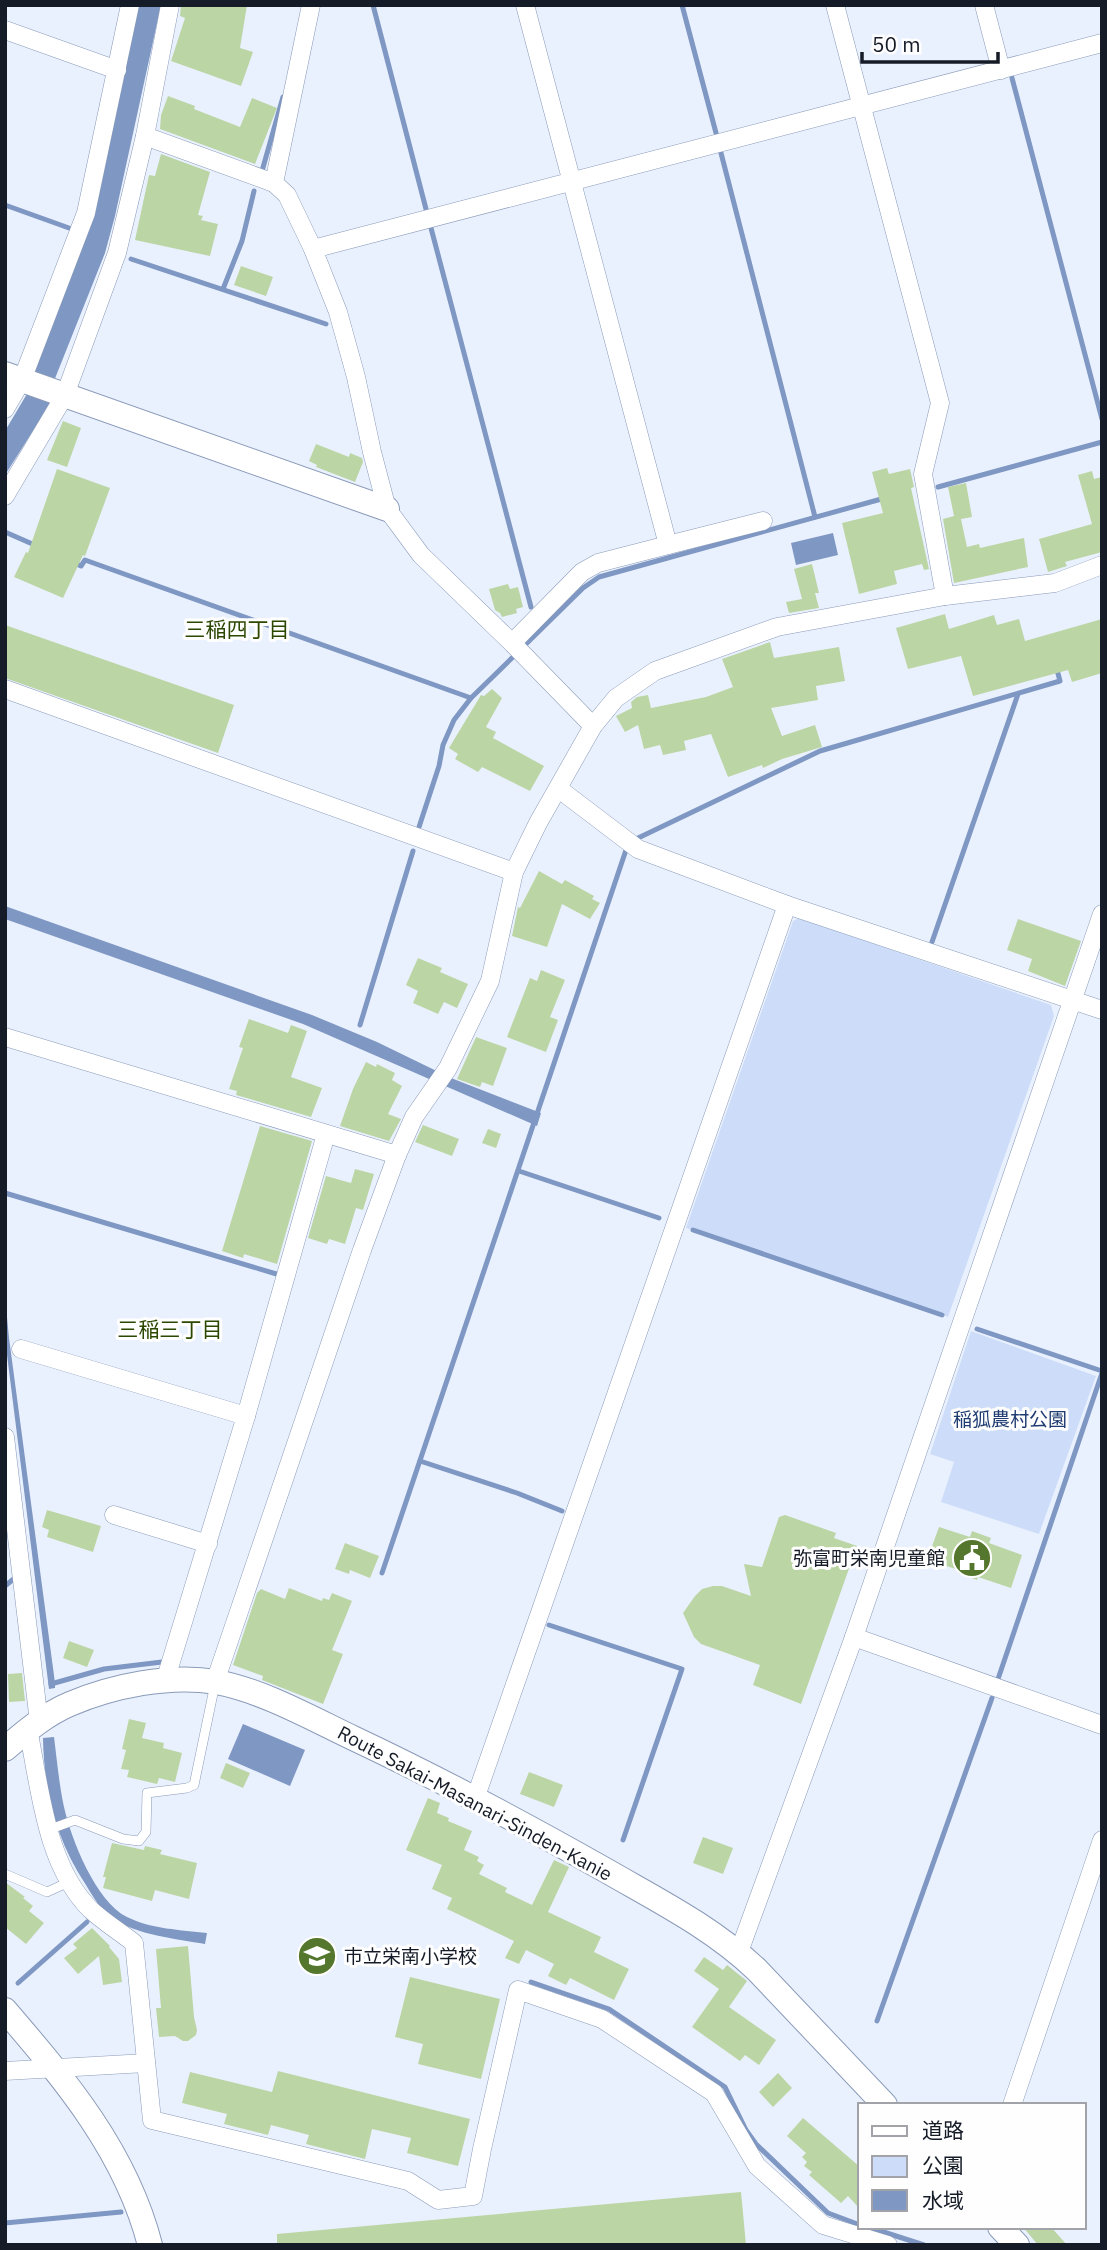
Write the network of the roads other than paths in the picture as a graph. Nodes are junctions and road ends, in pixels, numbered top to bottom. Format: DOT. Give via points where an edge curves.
graph roads {
  1 [pos="130,5"];
  2 [pos="170,5"];
  3 [pos="312,5"];
  4 [pos="526,5"];
  5 [pos="835,5"];
  6 [pos="984,5"];
  7 [pos="5,30"];
  8 [pos="1102,43"];
  9 [pos="117,70"];
  10 [pos="1001,70"];
  11 [pos="861,106"];
  12 [pos="145,136"];
  13 [pos="274,183"];
  14 [pos="573,183"];
  15 [pos="313,249"];
  16 [pos="18,379"];
  17 [pos="60,393"];
  18 [pos="5,408"];
  19 [pos="5,496"];
  20 [pos="387,509"];
  21 [pos="763,521"];
  22 [pos="668,545"];
  23 [pos="1102,565"];
  24 [pos="945,596"];
  25 [pos="512,643"];
  26 [pos="5,690"];
  27 [pos="593,726"];
  28 [pos="559,789"];
  29 [pos="514,872"];
  30 [pos="787,905"];
  31 [pos="1102,914"];
  32 [pos="1072,1000"];
  33 [pos="1102,1010"];
  34 [pos="5,1037"];
  35 [pos="326,1134"];
  36 [pos="397,1155"];
  37 [pos="21,1349"];
  38 [pos="246,1416"];
  39 [pos="5,1437"];
  40 [pos="114,1515"];
  41 [pos="208,1544"];
  42 [pos="854,1637"];
  43 [pos="165,1681"];
  44 [pos="215,1682"];
  45 [pos="1102,1725"];
  46 [pos="34,1726"];
  47 [pos="5,1749"];
  48 [pos="475,1799"];
  49 [pos="51,1829"];
  50 [pos="1102,1840"];
  51 [pos="5,1874"];
  52 [pos="69,1882"];
  53 [pos="739,1952"];
  54 [pos="5,2010"];
  55 [pos="146,2063"];
  56 [pos="55,2068"];
  57 [pos="5,2071"];
  58 [pos="883,2103"];
  59 [pos="1013,2103"];
  60 [pos="1002,2229"];
  61 [pos="150,2245"];
  62 [pos="888,2245"];
  63 [pos="1017,2245"];
  1 -- 9 [label="street"];
  2 -- 12 [label="street"];
  3 -- 13 [label="street"];
  4 -- 14 [label="street"];
  5 -- 11 [label="street"];
  6 -- 10 [label="street"];
  7 -- 9 [label="street"];
  8 -- 10 [label="street"];
  9 -- 16 [label="street" via="86,213"];
  10 -- 11 [label="street"];
  11 -- 14 [label="street"];
  11 -- 24 [label="street" via="940,403 923,474"];
  12 -- 13 [label="street"];
  12 -- 17 [label="street" via="117,253"];
  13 -- 15 [label="street" via="287,194"];
  14 -- 15 [label="street"];
  14 -- 22 [label="street"];
  15 -- 20 [label="street" via="338,312"];
  16 -- 17 [label="main road"];
  16 -- 18 [label="street"];
  17 -- 19 [label="street"];
  17 -- 20 [label="main road"];
  20 -- 25 [label="street" via="421,555"];
  21 -- 22 [label="street"];
  22 -- 25 [label="street" via="598,563 582,572"];
  23 -- 24 [label="street" via="1055,583"];
  24 -- 27 [label="street" via="777,627 656,671 616,698"];
  25 -- 27 [label="street"];
  26 -- 29 [label="street"];
  27 -- 28 [label="street"];
  28 -- 29 [label="street"];
  28 -- 30 [label="street" via="638,849"];
  29 -- 36 [label="street" via="490,981 448,1068 414,1117"];
  30 -- 32 [label="street"];
  30 -- 48 [label="street"];
  31 -- 32 [label="street"];
  32 -- 33 [label="street"];
  32 -- 42 [label="street"];
  34 -- 35 [label="street"];
  35 -- 36 [label="street"];
  35 -- 38 [label="street"];
  36 -- 44 [label="street"];
  37 -- 38 [label="street"];
  38 -- 41 [label="street"];
  39 -- 46 [label="street"];
  40 -- 41 [label="street"];
  41 -- 43 [label="street"];
  42 -- 45 [label="street"];
  42 -- 53 [label="street"];
  43 -- 44 [label="main road, Route Sakai-Masanari-Sinden-Kanie"];
  43 -- 46 [label="main road, Route Sakai-Masanari-Sinden-Kanie" via="98,1694 69,1704"];
  44 -- 48 [label="main road, Route Sakai-Masanari-Sinden-Kanie" via="271,1700"];
  44 -- 49 [label="lane" via="194,1785 147,1793 146,1832 139,1841 75,1820"];
  46 -- 47 [label="main road, Route Sakai-Masanari-Sinden-Kanie"];
  46 -- 49 [label="street"];
  48 -- 53 [label="main road, Route Sakai-Masanari-Sinden-Kanie" via="690,1917"];
  49 -- 52 [label="street"];
  50 -- 59 [label="street"];
  51 -- 52 [label="lane" via="47,1892"];
  52 -- 55 [label="street" via="90,1909 134,1943"];
  53 -- 58 [label="main road, Route Sakai-Masanari-Sinden-Kanie"];
  54 -- 56 [label="main road"];
  55 -- 56 [label="street"];
  55 -- 62 [label="street" via="152,2120 408,2181 438,2200 473,2196 518,1990 602,2019 714,2092 757,2166 823,2225"];
  56 -- 57 [label="street"];
  56 -- 61 [label="main road" via="114,2155"];
  60 -- 63 [label="main road"];
}
